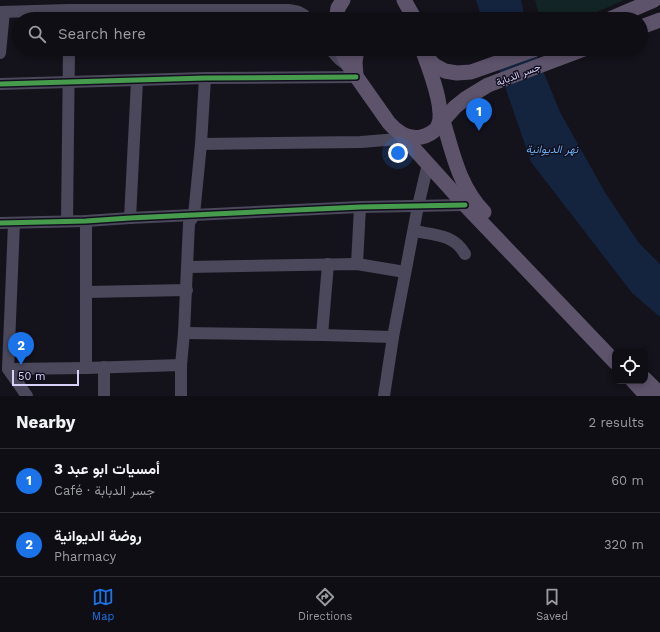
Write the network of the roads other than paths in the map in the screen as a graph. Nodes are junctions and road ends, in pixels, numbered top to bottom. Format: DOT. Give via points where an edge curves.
graph roads {
  1 [pos="344,0"];
  2 [pos="404,0"];
  3 [pos="410,0"];
  4 [pos="654,0"];
  5 [pos="47,5"];
  6 [pos="2,12"];
  7 [pos="64,12"];
  8 [pos="178,12"];
  9 [pos="299,12"];
  10 [pos="337,12"];
  11 [pos="410,12"];
  12 [pos="412,12"];
  13 [pos="626,12"];
  14 [pos="660,20"];
  15 [pos="648,24"];
  16 [pos="0,53"];
  17 [pos="69,56"];
  18 [pos="336,56"];
  19 [pos="344,56"];
  20 [pos="356,56"];
  21 [pos="425,56"];
  22 [pos="426,56"];
  23 [pos="517,56"];
  24 [pos="566,56"];
  25 [pos="353,73"];
  26 [pos="205,78"];
  27 [pos="137,80"];
  28 [pos="69,83"];
  29 [pos="0,84"];
  30 [pos="468,97"];
  31 [pos="440,120"];
  32 [pos="404,136"];
  33 [pos="201,144"];
  34 [pos="428,164"];
  35 [pos="463,182"];
  36 [pos="465,205"];
  37 [pos="418,206"];
  38 [pos="360,207"];
  39 [pos="194,215"];
  40 [pos="130,218"];
  41 [pos="67,221"];
  42 [pos="86,221"];
  43 [pos="0,223"];
  44 [pos="14,223"];
  45 [pos="414,231"];
  46 [pos="465,254"];
  47 [pos="328,264"];
  48 [pos="357,264"];
  49 [pos="188,267"];
  50 [pos="405,272"];
  51 [pos="187,290"];
  52 [pos="86,292"];
  53 [pos="184,333"];
  54 [pos="322,335"];
  55 [pos="392,337"];
  56 [pos="615,348"];
  57 [pos="612,359"];
  58 [pos="181,365"];
  59 [pos="104,367"];
  60 [pos="86,368"];
  61 [pos="8,369"];
  62 [pos="648,382"];
  63 [pos="636,384"];
  64 [pos="660,394"];
  65 [pos="27,396"];
  66 [pos="104,396"];
  67 [pos="181,396"];
  68 [pos="384,396"];
  69 [pos="647,396"];
  1 -- 10 [label="main road"];
  2 -- 11 [label="main road"];
  3 -- 12 [label="main road"];
  4 -- 13 [label="main road"];
  5 -- 6 [label="street"];
  5 -- 7 [label="street"];
  6 -- 16 [label="street"];
  8 -- 9 [label="street"];
  14 -- 15 [label="main road"];
  17 -- 28 [label="street"];
  18 -- 25 [label="street"];
  19 -- 25 [label="main road"];
  20 -- 25 [label="main road"];
  21 -- 31 [label="main road"];
  22 -- 23 [label="main road, جسر الدبابة" via="445,71 457,73 471,72"];
  24 -- 30 [label="main road, جسر الدبابة" via="488,85"];
  25 -- 26 [label="street"];
  25 -- 32 [label="main road" via="389,123"];
  26 -- 27 [label="street"];
  26 -- 33 [label="street"];
  27 -- 28 [label="street"];
  27 -- 40 [label="street"];
  28 -- 29 [label="street"];
  28 -- 41 [label="street"];
  30 -- 31 [label="main road, جسر الدبابة"];
  30 -- 35 [label="main road" via="456,118 454,135"];
  31 -- 32 [label="main road" via="427,135"];
  31 -- 35 [label="main road"];
  32 -- 33 [label="street" via="361,142"];
  32 -- 34 [label="main road"];
  33 -- 39 [label="street"];
  34 -- 36 [label="main road"];
  34 -- 37 [label="street"];
  35 -- 56 [label="main road" via="479,207"];
  36 -- 37 [label="street"];
  36 -- 57 [label="main road"];
  37 -- 38 [label="street"];
  37 -- 45 [label="street"];
  38 -- 39 [label="street"];
  38 -- 48 [label="street"];
  39 -- 40 [label="street"];
  39 -- 49 [label="street" via="189,223"];
  40 -- 42 [label="street"];
  41 -- 42 [label="street"];
  41 -- 44 [label="street"];
  42 -- 52 [label="street"];
  43 -- 44 [label="street"];
  44 -- 61 [label="street"];
  45 -- 46 [label="street" via="448,237 455,241"];
  45 -- 50 [label="street"];
  47 -- 48 [label="street"];
  47 -- 49 [label="street"];
  47 -- 54 [label="street"];
  48 -- 50 [label="street"];
  49 -- 51 [label="street"];
  50 -- 55 [label="street"];
  51 -- 52 [label="street"];
  51 -- 53 [label="street"];
  52 -- 60 [label="street"];
  53 -- 54 [label="street"];
  53 -- 58 [label="street"];
  54 -- 55 [label="street"];
  55 -- 68 [label="street"];
  58 -- 59 [label="street"];
  58 -- 67 [label="street"];
  59 -- 60 [label="street"];
  59 -- 66 [label="street"];
  60 -- 61 [label="street"];
  61 -- 65 [label="street"];
  62 -- 64 [label="main road"];
  63 -- 69 [label="main road"];
}
